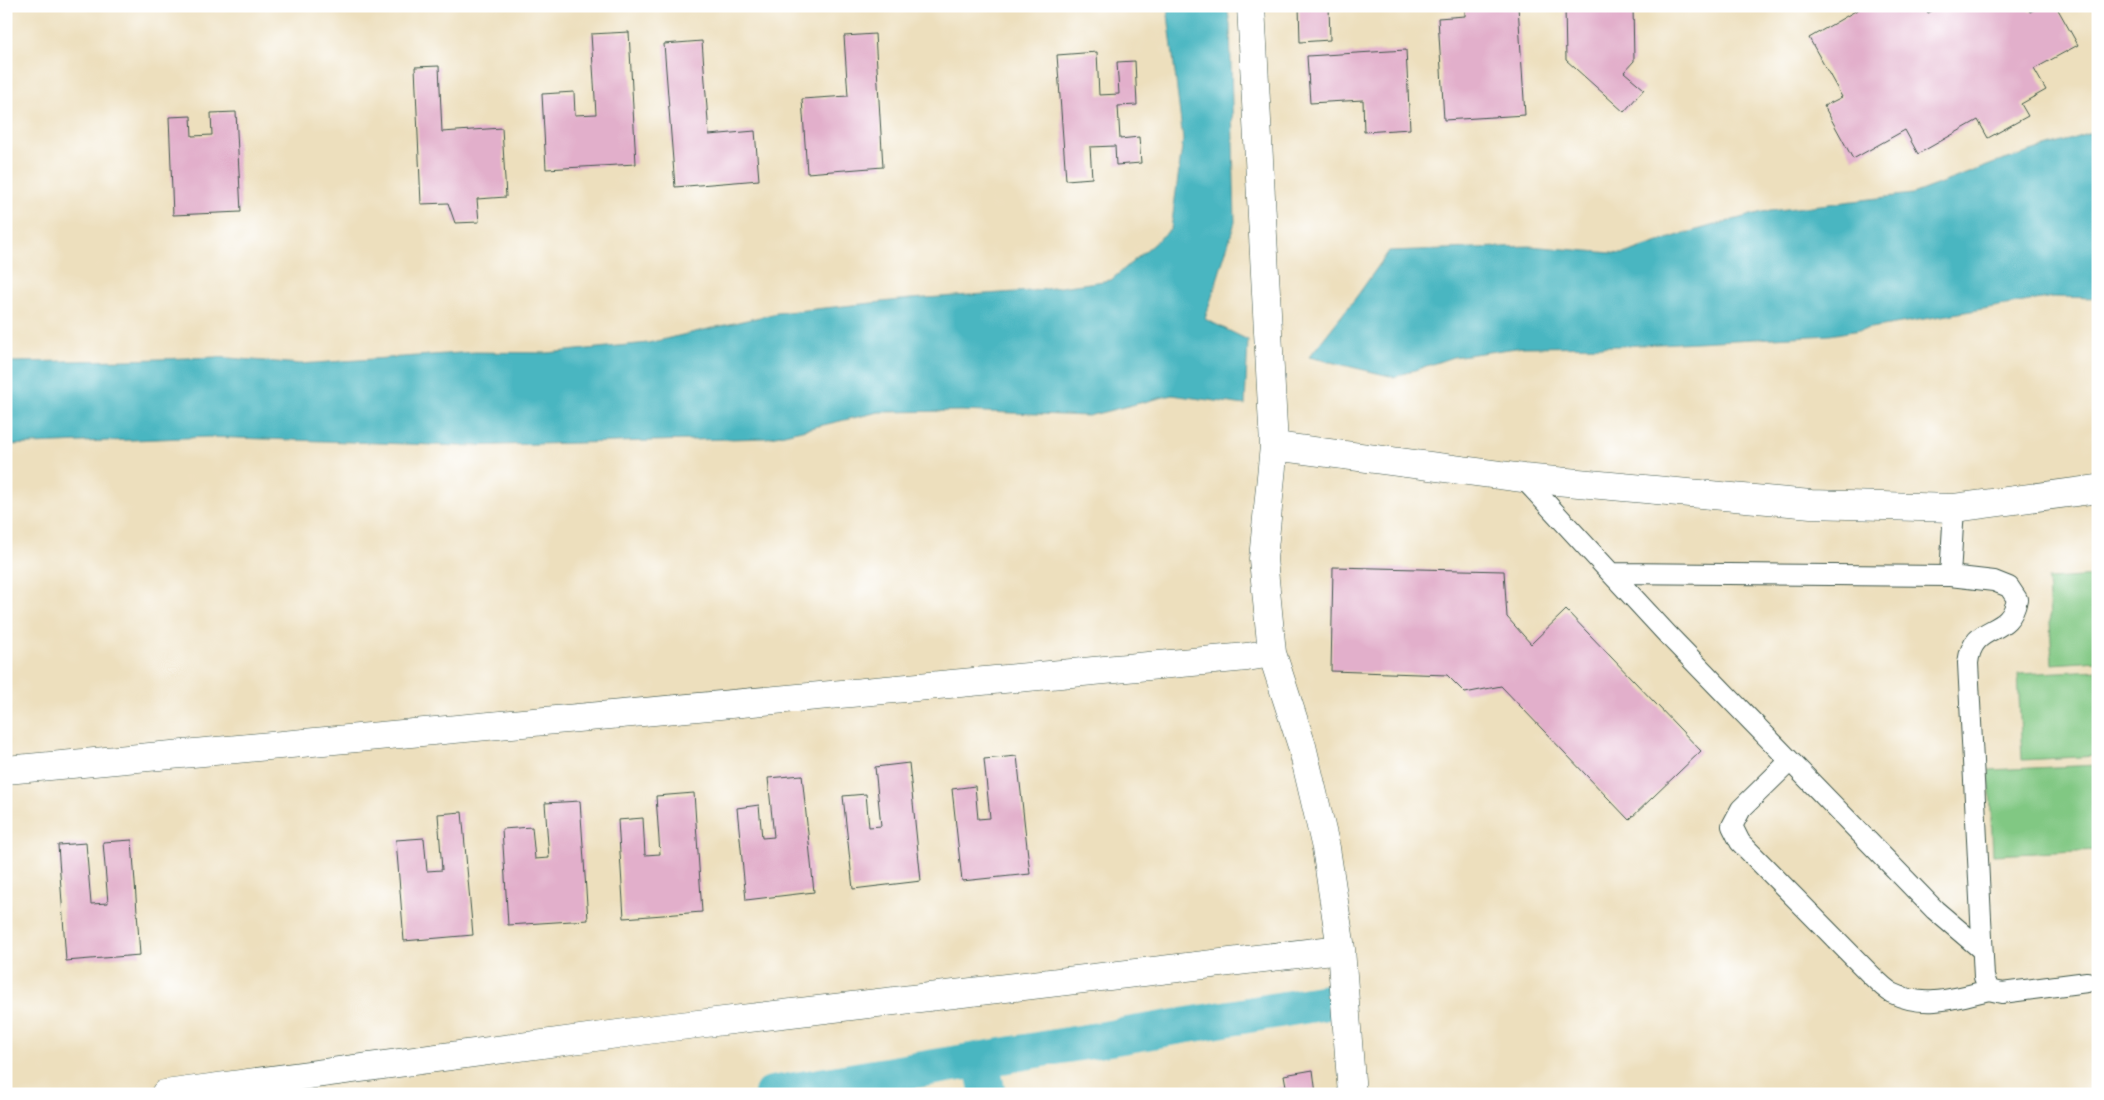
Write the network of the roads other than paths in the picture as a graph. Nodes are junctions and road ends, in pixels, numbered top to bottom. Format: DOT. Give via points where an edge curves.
graph roads {
  1 [pos="1251,6"];
  2 [pos="1274,446"];
  3 [pos="1523,478"];
  4 [pos="2098,489"];
  5 [pos="1954,508"];
  6 [pos="1612,574"];
  7 [pos="1950,576"];
  8 [pos="1272,653"];
  9 [pos="1790,761"];
  10 [pos="6,770"];
  11 [pos="1341,949"];
  12 [pos="1982,950"];
  13 [pos="2087,982"];
  14 [pos="1989,990"];
  15 [pos="165,1094"];
  16 [pos="1352,1094"];
  1 -- 2 [label="street"];
  2 -- 3 [label="street"];
  2 -- 8 [label="street" via="1263,559"];
  3 -- 5 [label="street" via="1810,504"];
  3 -- 6 [label="lane"];
  4 -- 5 [label="street"];
  5 -- 7 [label="lane"];
  6 -- 7 [label="lane"];
  6 -- 9 [label="lane"];
  7 -- 12 [label="lane" via="1994,581 2009,587 2018,599 2015,612 2005,624 1976,639 1969,651"];
  8 -- 10 [label="street"];
  8 -- 11 [label="street" via="1302,746 1326,848"];
  9 -- 12 [label="lane" via="1935,910"];
  9 -- 14 [label="lane" via="1740,810 1732,826 1740,842 1891,992 1916,1001 1946,1001"];
  11 -- 15 [label="street" via="663,1028"];
  11 -- 16 [label="street"];
  12 -- 14 [label="lane" via="1984,977"];
  13 -- 14 [label="lane" via="2002,993"];
}
